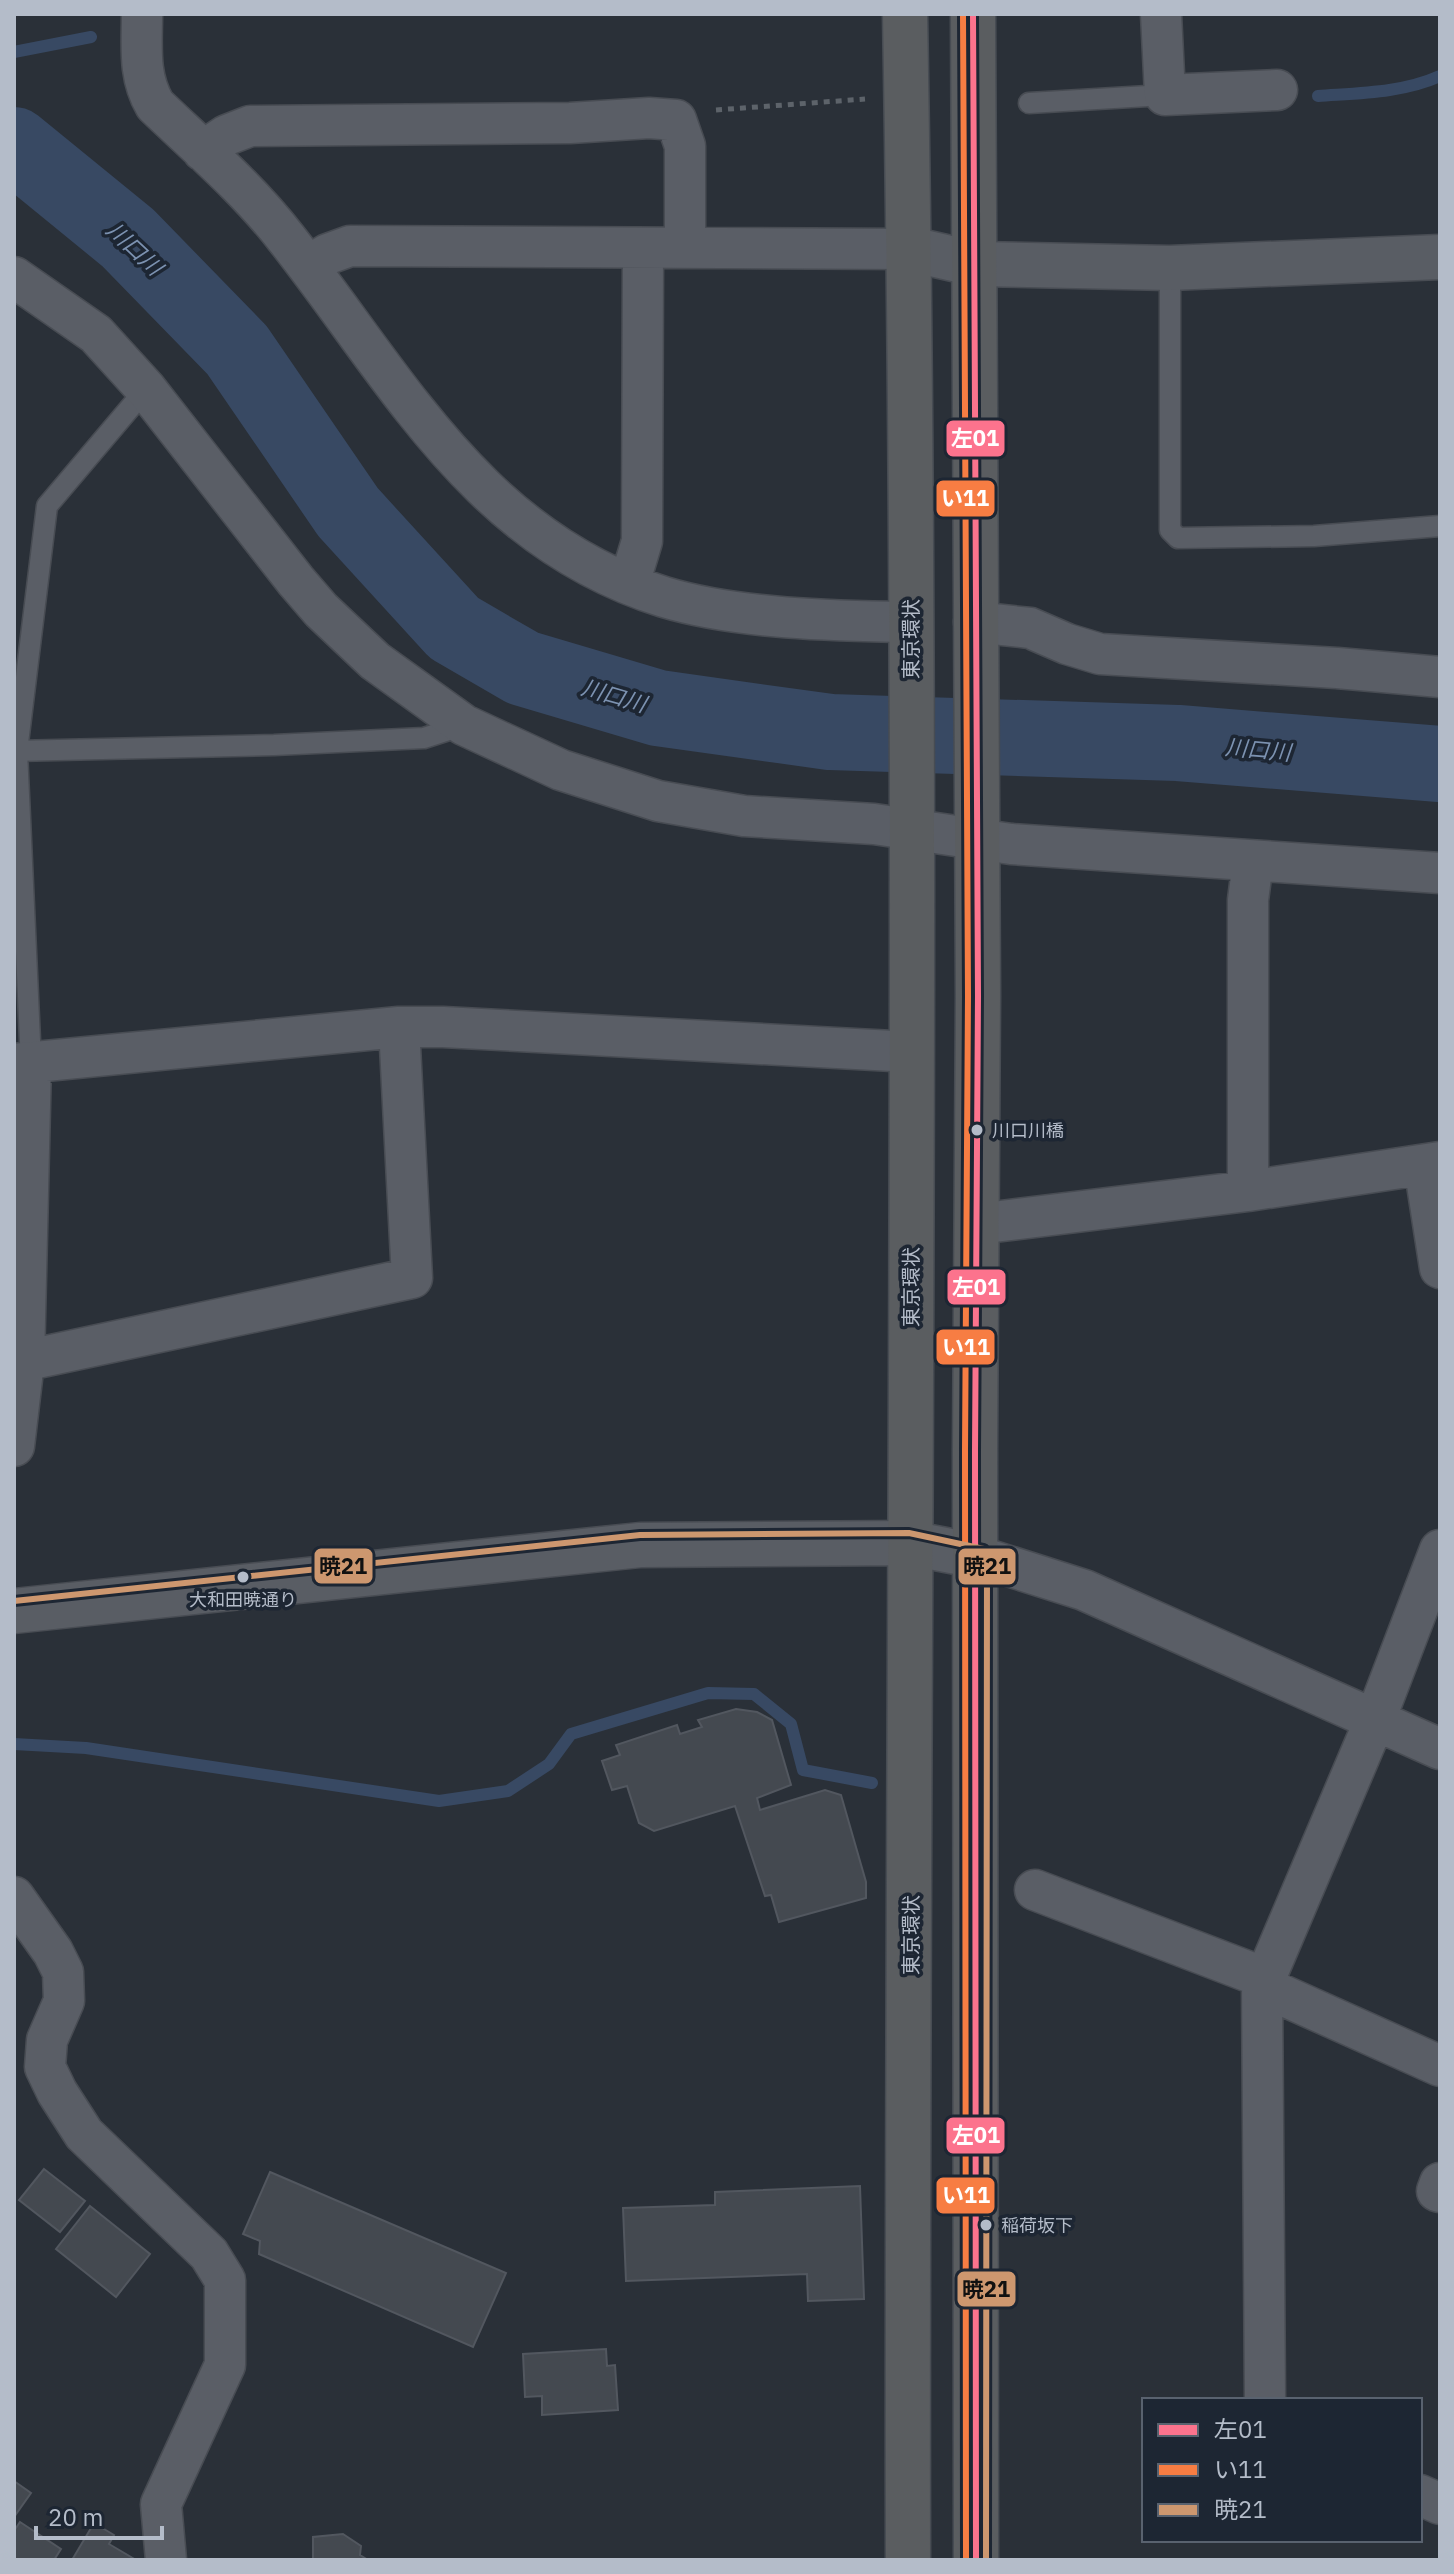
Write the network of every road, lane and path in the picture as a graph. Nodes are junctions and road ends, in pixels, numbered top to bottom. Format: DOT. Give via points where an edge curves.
graph roads {
  1 [pos="142,14"];
  2 [pos="905,14"];
  3 [pos="973,14"];
  4 [pos="1161,14"];
  5 [pos="1277,90"];
  6 [pos="1165,95"];
  7 [pos="874,98"];
  8 [pos="1029,103"];
  9 [pos="676,120"];
  10 [pos="203,151"];
  11 [pos="685,248"];
  12 [pos="643,249"];
  13 [pos="910,249"];
  14 [pos="1440,257"];
  15 [pos="976,264"];
  16 [pos="308,266"];
  17 [pos="1170,268"];
  18 [pos="24,290"];
  19 [pos="146,389"];
  20 [pos="1440,526"];
  21 [pos="629,584"];
  22 [pos="910,642"];
  23 [pos="975,643"];
  24 [pos="1440,677"];
  25 [pos="464,725"];
  26 [pos="15,751"];
  27 [pos="911,822"];
  28 [pos="976,829"];
  29 [pos="1253,861"];
  30 [pos="1440,873"];
  31 [pos="399,1027"];
  32 [pos="912,1052"];
  33 [pos="22,1064"];
  34 [pos="1432,1163"];
  35 [pos="1248,1191"];
  36 [pos="977,1224"];
  37 [pos="1440,1268"];
  38 [pos="19,1363"];
  39 [pos="14,1446"];
  40 [pos="909,1543"];
  41 [pos="1440,1550"];
  42 [pos="977,1556"];
  43 [pos="14,1611"];
  44 [pos="1375,1720"];
  45 [pos="1440,1749"];
  46 [pos="1035,1890"];
  47 [pos="14,1897"];
  48 [pos="1264,1982"];
  49 [pos="1440,2066"];
  50 [pos="1440,2183"];
  51 [pos="1440,2192"];
  52 [pos="1265,2398"];
  53 [pos="166,2560"];
  54 [pos="908,2560"];
  55 [pos="976,2560"];
  1 -- 10 [label="street" via="145,88 155,105"];
  2 -- 13 [label="highway, 東京環状"];
  3 -- 15 [label="highway"];
  4 -- 6 [label="street"];
  5 -- 6 [label="street"];
  6 -- 8 [label="lane"];
  7 -- 9 [label="path" via="706,111"];
  9 -- 10 [label="street" via="250,126"];
  9 -- 11 [label="street" via="685,146"];
  10 -- 16 [label="street" via="253,198"];
  11 -- 12 [label="street"];
  11 -- 13 [label="street"];
  12 -- 16 [label="street" via="350,246"];
  12 -- 21 [label="street" via="642,541"];
  13 -- 15 [label="street"];
  13 -- 22 [label="highway, 東京環状"];
  14 -- 17 [label="street"];
  15 -- 17 [label="street"];
  15 -- 23 [label="highway"];
  16 -- 21 [label="street" via="471,477 548,541"];
  17 -- 20 [label="lane" via="1170,530 1178,538 1314,536"];
  18 -- 19 [label="street" via="96,334"];
  19 -- 25 [label="street" via="321,610 375,661"];
  19 -- 26 [label="lane" via="47,506"];
  21 -- 22 [label="street" via="664,597"];
  22 -- 27 [label="highway, 東京環状"];
  23 -- 24 [label="street" via="1030,628 1100,654"];
  23 -- 28 [label="highway"];
  25 -- 26 [label="lane" via="424,738"];
  25 -- 27 [label="street" via="561,770 658,801 744,816"];
  26 -- 33 [label="lane"];
  27 -- 28 [label="street"];
  27 -- 32 [label="highway, 東京環状"];
  28 -- 29 [label="street"];
  28 -- 36 [label="highway"];
  29 -- 30 [label="street"];
  29 -- 35 [label="street" via="1248,900"];
  31 -- 32 [label="street"];
  31 -- 33 [label="street"];
  31 -- 38 [label="street" via="412,1278"];
  32 -- 40 [label="highway, 東京環状"];
  33 -- 38 [label="street"];
  34 -- 35 [label="street"];
  34 -- 37 [label="street"];
  35 -- 36 [label="street"];
  36 -- 42 [label="highway"];
  38 -- 39 [label="street"];
  40 -- 42 [label="street"];
  40 -- 43 [label="street" via="640,1545"];
  40 -- 54 [label="highway, 東京環状"];
  41 -- 44 [label="street"];
  42 -- 44 [label="street" via="1084,1590"];
  42 -- 55 [label="highway"];
  44 -- 45 [label="street"];
  44 -- 48 [label="street"];
  46 -- 48 [label="street"];
  47 -- 53 [label="street" via="63,1972 64,2001 47,2040 45,2067 57,2092 84,2134 209,2254 225,2280 225,2365 161,2504"];
  48 -- 49 [label="street"];
  48 -- 52 [label="street"];
  50 -- 51 [label="street"];
}
